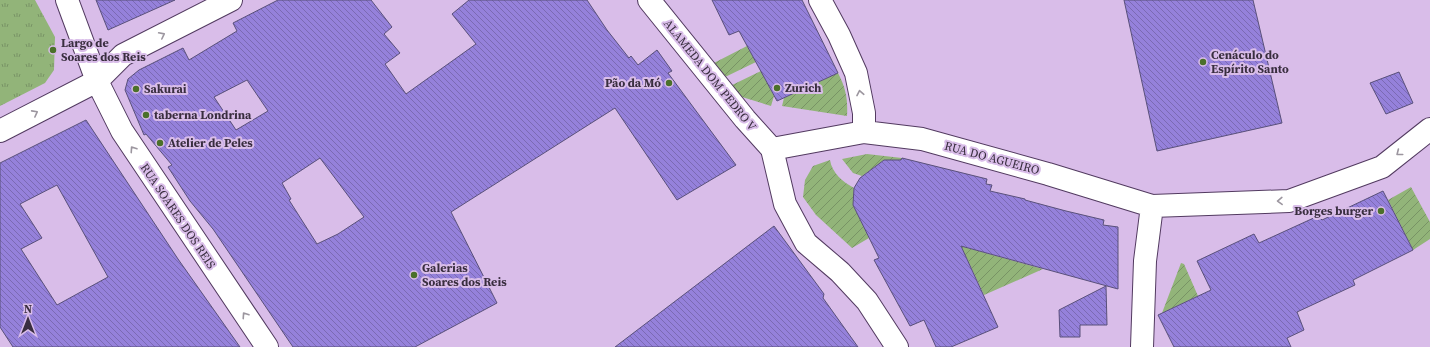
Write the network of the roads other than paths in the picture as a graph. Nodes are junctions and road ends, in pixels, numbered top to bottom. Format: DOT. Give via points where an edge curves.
graph roads {
  1 [pos="68,0"];
  2 [pos="231,0"];
  3 [pos="650,0"];
  4 [pos="820,0"];
  5 [pos="97,81"];
  6 [pos="1430,129"];
  7 [pos="0,131"];
  8 [pos="864,132"];
  9 [pos="772,149"];
  10 [pos="1152,206"];
  11 [pos="266,347"];
  12 [pos="897,347"];
  13 [pos="1142,347"];
  1 -- 5 [label="street, RUA SOARES DOS REIS"];
  5 -- 2 [label="street, one-way" via="123,55"];
  3 -- 9 [label="street, ALAMEDA DOM PEDRO V"];
  8 -- 4 [label="street, one-way" via="864,113 856,73"];
  7 -- 5 [label="street, one-way"];
  11 -- 5 [label="street, RUA SOARES DOS REIS, one-way" via="122,131"];
  6 -- 10 [label="street, RUA DO AGUEIRO, one-way" via="1382,167 1289,201"];
  8 -- 9 [label="street, RUA DO AGUEIRO"];
  8 -- 10 [label="street, RUA DO AGUEIRO" via="922,139"];
  9 -- 12 [label="street" via="785,204 806,244 840,272 867,301"];
  10 -- 13 [label="street" via="1145,260"];
}
